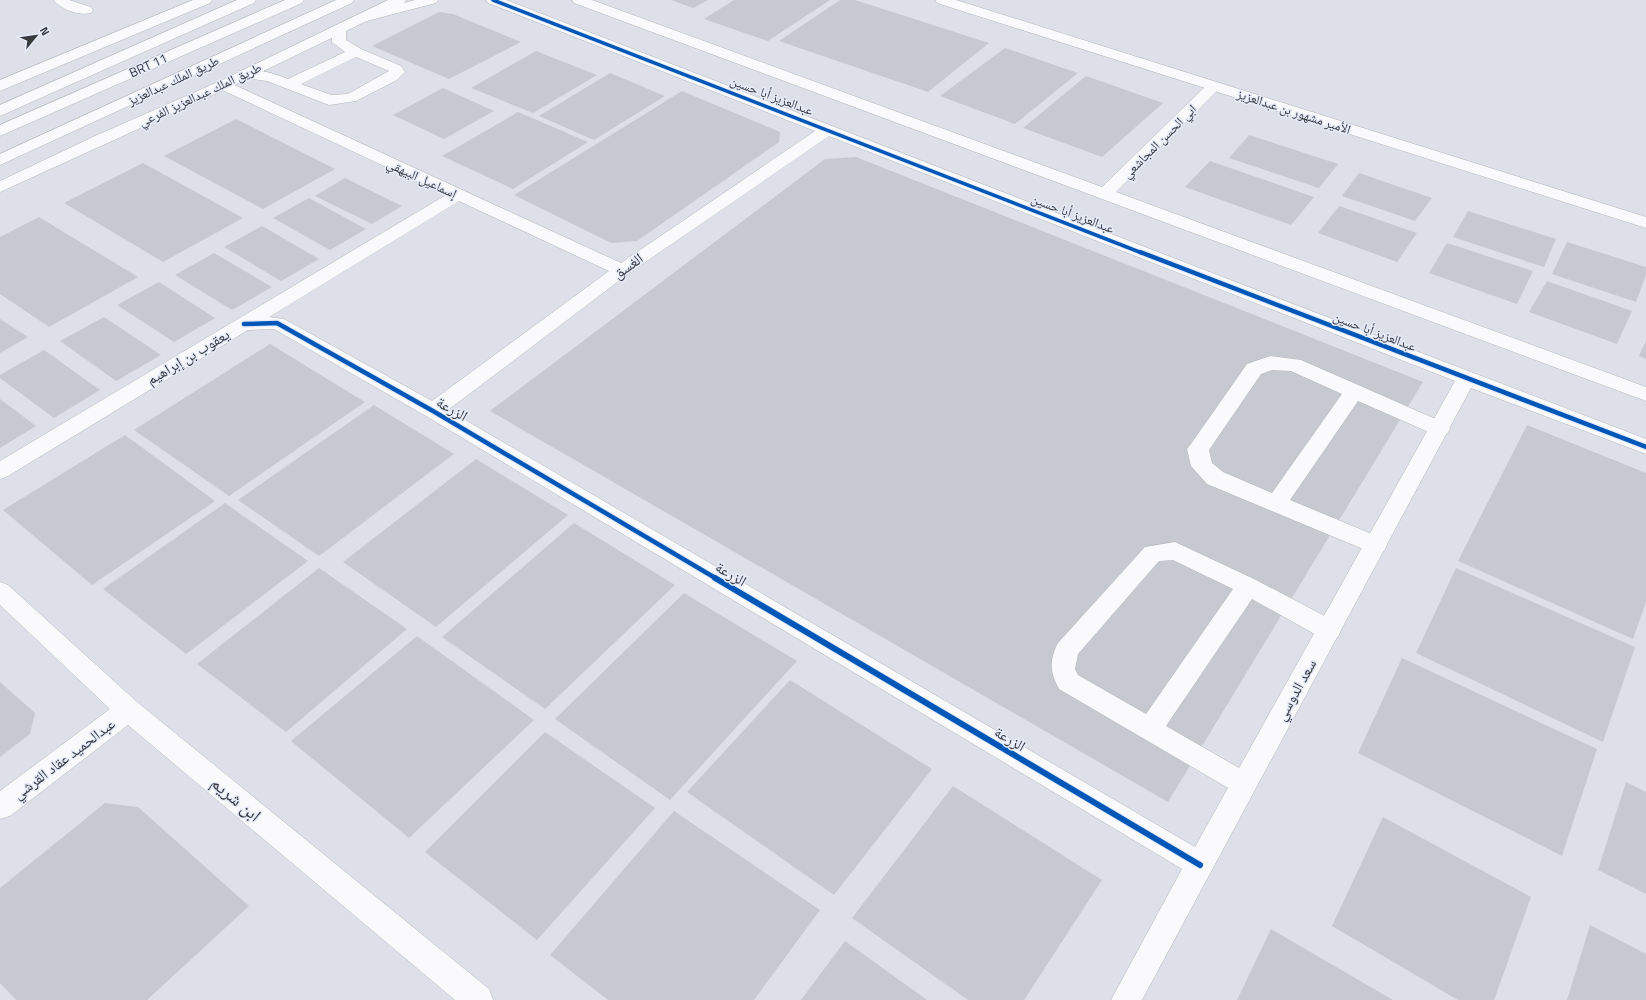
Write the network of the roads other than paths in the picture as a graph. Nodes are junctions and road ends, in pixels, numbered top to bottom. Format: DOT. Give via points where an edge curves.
graph roads {
  1 [pos="61,0"];
  2 [pos="205,0"];
  3 [pos="249,0"];
  4 [pos="297,0"];
  5 [pos="347,0"];
  6 [pos="399,0"];
  7 [pos="431,0"];
  8 [pos="493,0"];
  9 [pos="579,0"];
  10 [pos="942,0"];
  11 [pos="86,10"];
  12 [pos="363,18"];
  13 [pos="339,29"];
  14 [pos="356,52"];
  15 [pos="244,74"];
  16 [pos="289,84"];
  17 [pos="223,85"];
  18 [pos="0,86"];
  19 [pos="1214,86"];
  20 [pos="0,111"];
  21 [pos="828,129"];
  22 [pos="0,131"];
  23 [pos="0,160"];
  24 [pos="0,187"];
  25 [pos="459,194"];
  26 [pos="1104,195"];
  27 [pos="1646,223"];
  28 [pos="622,270"];
  29 [pos="244,324"];
  30 [pos="1466,379"];
  31 [pos="1354,391"];
  32 [pos="1646,394"];
  33 [pos="433,411"];
  34 [pos="1440,429"];
  35 [pos="1646,447"];
  36 [pos="0,471"];
  37 [pos="1276,504"];
  38 [pos="1376,545"];
  39 [pos="1248,586"];
  40 [pos="0,591"];
  41 [pos="1329,630"];
  42 [pos="128,710"];
  43 [pos="1150,730"];
  44 [pos="1244,784"];
  45 [pos="0,807"];
  46 [pos="1200,865"];
  47 [pos="478,1000"];
  48 [pos="1126,1000"];
  1 -- 11 [label="street" via="67,5"];
  2 -- 18 [label="street"];
  3 -- 20 [label="street"];
  4 -- 22 [label="street, BRT 11"];
  5 -- 23 [label="street, طريق الملك عبدالعزيز"];
  6 -- 12 [label="street, طريق الملك عبدالعزيز الفرعي"];
  7 -- 12 [label="street"];
  8 -- 21 [label="street, عبدالعزيز أبا حسين"];
  9 -- 26 [label="street, عبدالعزيز أبا حسين"];
  10 -- 19 [label="street, الأمير مشهور بن عبدالعزيز"];
  12 -- 13 [label="street, طريق الملك عبدالعزيز الفرعي"];
  13 -- 14 [label="street" via="339,42"];
  13 -- 15 [label="street, طريق الملك عبدالعزيز الفرعي"];
  14 -- 16 [label="street"];
  14 -- 16 [label="street" via="396,69 397,72 358,95 342,100 328,100"];
  15 -- 16 [label="street" via="270,77"];
  15 -- 17 [label="street, طريق الملك عبدالعزيز الفرعي"];
  17 -- 24 [label="street, طريق الملك عبدالعزيز الفرعي" via="100,139"];
  17 -- 25 [label="street, إسماعيل البيهقي"];
  19 -- 26 [label="street, ابي الحسن المجاشعي"];
  19 -- 27 [label="street, الأمير مشهور بن عبدالعزيز"];
  21 -- 28 [label="street, الغسق"];
  21 -- 30 [label="street, عبدالعزيز أبا حسين"];
  25 -- 28 [label="street, إسماعيل البيهقي"];
  25 -- 29 [label="street, يعقوب بن إبراهيم"];
  26 -- 32 [label="street, عبدالعزيز أبا حسين"];
  28 -- 33 [label="street, الغسق"];
  29 -- 33 [label="street, الزرعة" via="277,323"];
  29 -- 36 [label="street, يعقوب بن إبراهيم"];
  30 -- 34 [label="street, سعد الدوسي"];
  30 -- 35 [label="street, عبدالعزيز أبا حسين"];
  31 -- 34 [label="street"];
  31 -- 37 [label="street"];
  31 -- 37 [label="street" via="1294,365 1270,363 1254,369 1198,449 1202,466 1215,478"];
  33 -- 46 [label="street, الزرعة"];
  34 -- 38 [label="street, سعد الدوسي"];
  37 -- 38 [label="street"];
  38 -- 41 [label="street, سعد الدوسي"];
  39 -- 41 [label="street"];
  39 -- 43 [label="street"];
  39 -- 43 [label="street" via="1175,551 1152,553 1067,650 1063,669 1068,682"];
  40 -- 42 [label="street, ابن شريم"];
  41 -- 44 [label="street, سعد الدوسي"];
  42 -- 45 [label="street, عبدالحميد عقاد القرشي"];
  42 -- 47 [label="street, ابن شريم"];
  43 -- 44 [label="street"];
  44 -- 46 [label="street, سعد الدوسي"];
  46 -- 48 [label="street, سعد الدوسي"];
}
